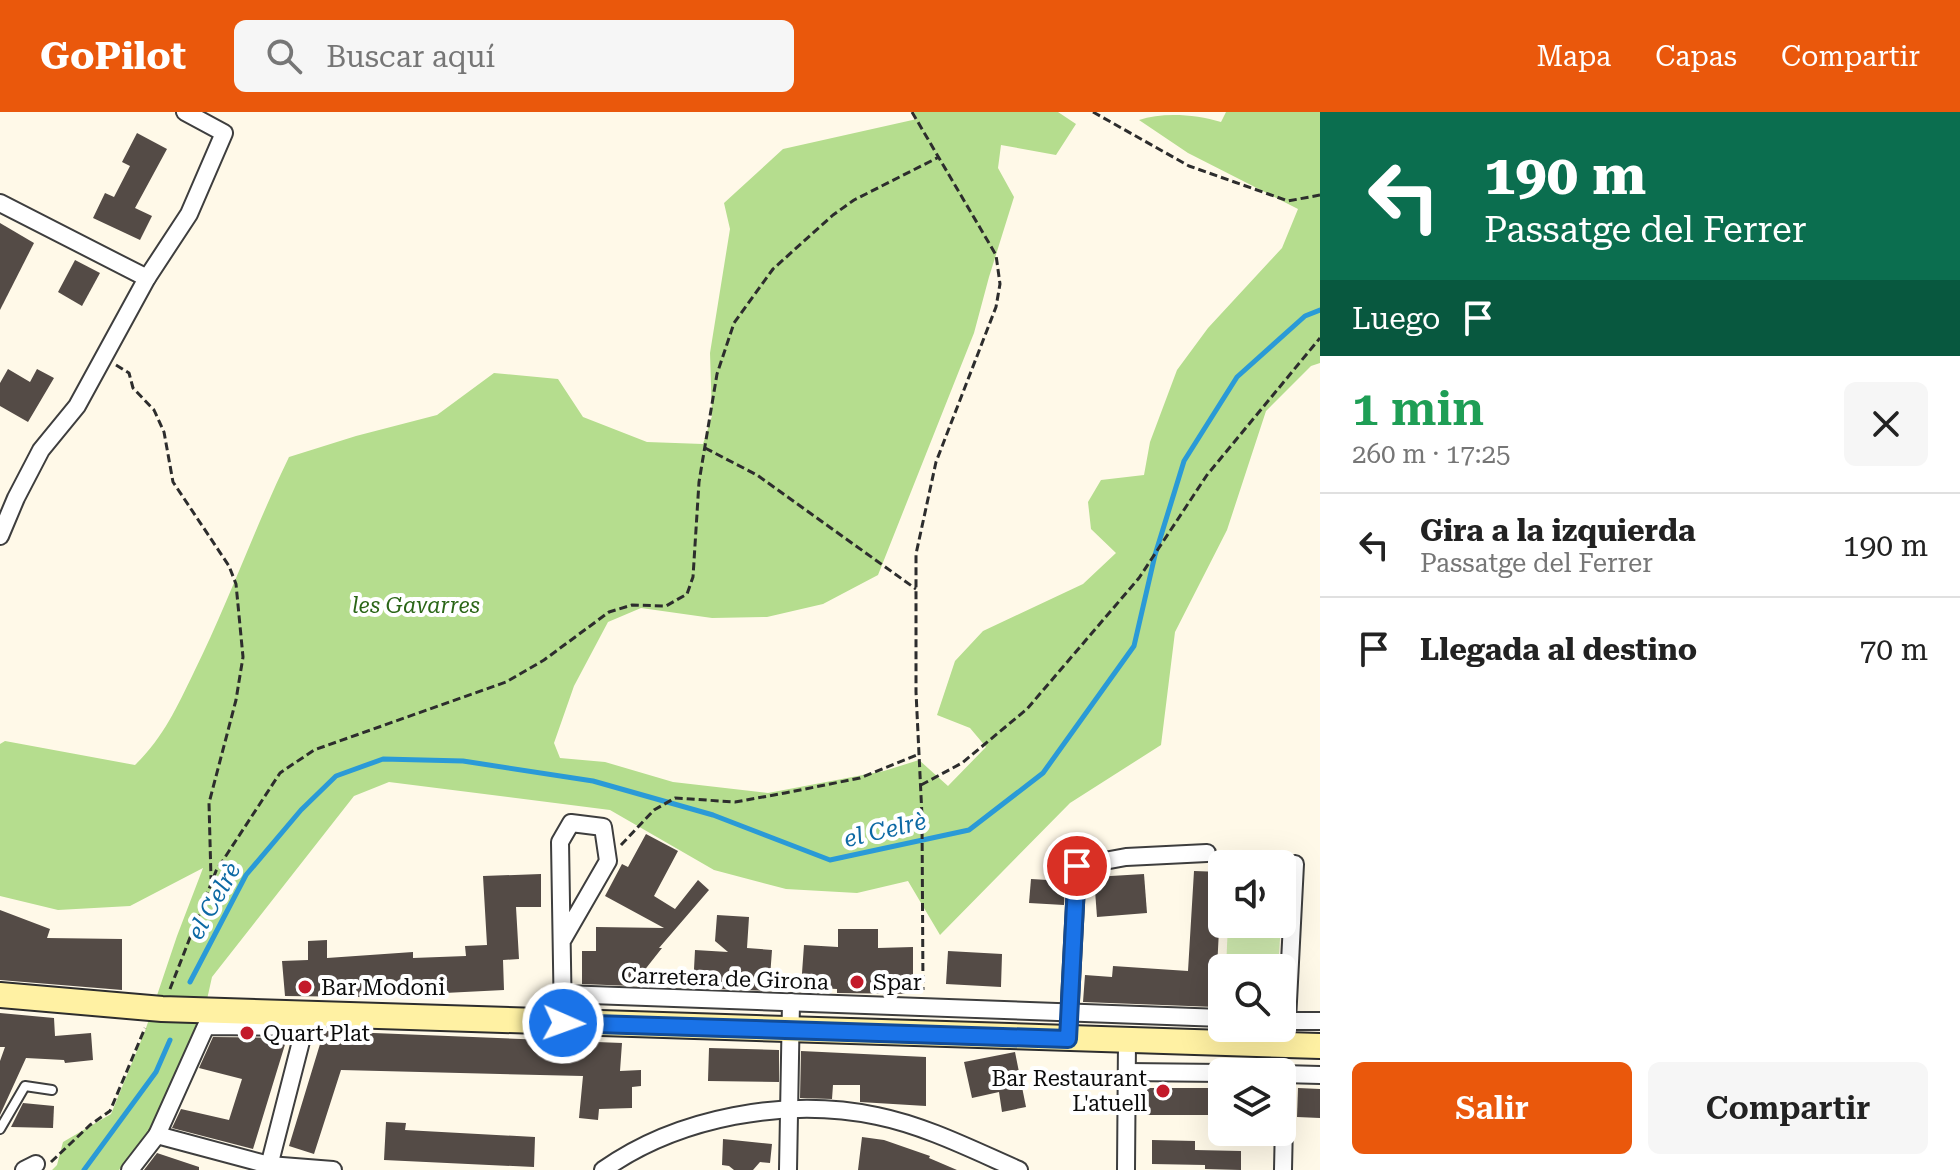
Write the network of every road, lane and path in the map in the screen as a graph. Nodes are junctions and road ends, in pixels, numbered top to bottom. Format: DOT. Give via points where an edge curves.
graph roads {
  1 [pos="185,112"];
  2 [pos="912,112"];
  3 [pos="1093,112"];
  4 [pos="939,157"];
  5 [pos="1320,195"];
  6 [pos="0,203"];
  7 [pos="147,278"];
  8 [pos="1320,338"];
  9 [pos="105,358"];
  10 [pos="705,448"];
  11 [pos="0,536"];
  12 [pos="916,589"];
  13 [pos="919,754"];
  14 [pos="921,785"];
  15 [pos="1207,853"];
  16 [pos="608,861"];
  17 [pos="211,883"];
  18 [pos="563,939"];
  19 [pos="563,994"];
  20 [pos="0,995"];
  21 [pos="791,1002"];
  22 [pos="923,1007"];
  23 [pos="162,1009"];
  24 [pos="1069,1012"];
  25 [pos="1208,1017"];
  26 [pos="307,1020"];
  27 [pos="1296,1021"];
  28 [pos="1320,1021"];
  29 [pos="563,1023"];
  30 [pos="791,1029"];
  31 [pos="1068,1039"];
  32 [pos="1127,1041"];
  33 [pos="1320,1046"];
  34 [pos="1127,1072"];
  35 [pos="1208,1073"];
  36 [pos="1296,1074"];
  37 [pos="1320,1075"];
  38 [pos="52,1090"];
  39 [pos="788,1110"];
  40 [pos="0,1129"];
  41 [pos="157,1135"];
  42 [pos="1283,1146"];
  43 [pos="36,1167"];
  44 [pos="268,1168"];
  45 [pos="130,1170"];
  46 [pos="333,1170"];
  47 [pos="603,1170"];
  48 [pos="788,1170"];
  49 [pos="1019,1170"];
  50 [pos="1126,1170"];
  51 [pos="1283,1170"];
  1 -- 7 [label="street" via="224,133 189,214"];
  2 -- 4 [label="path"];
  3 -- 5 [label="path" via="1189,166 1288,201"];
  4 -- 10 [label="path" via="854,200 773,269 734,323 717,374"];
  4 -- 12 [label="path" via="996,255 1000,284 996,307 936,462 916,554"];
  6 -- 7 [label="street"];
  7 -- 9 [label="street"];
  8 -- 14 [label="path" via="1207,475 1139,578 1027,709 962,763"];
  9 -- 11 [label="street" via="77,406 41,450"];
  9 -- 17 [label="path" via="129,373 133,388 154,410 164,432 173,482 236,584 243,657 209,803"];
  10 -- 12 [label="path" via="757,475"];
  10 -- 17 [label="path" via="687,594 666,606 632,605 609,612 506,682 314,750 280,773"];
  12 -- 13 [label="path"];
  13 -- 14 [label="path"];
  13 -- 16 [label="path" via="860,778 806,790 735,802 675,798 654,810"];
  14 -- 22 [label="path"];
  15 -- 24 [label="street" via="1126,857 1077,866"];
  16 -- 18 [label="street"];
  16 -- 18 [label="street" via="603,827 571,823 560,842"];
  17 -- 23 [label="path"];
  18 -- 19 [label="street"];
  19 -- 21 [label="street, Carretera de Girona"];
  19 -- 29 [label="street"];
  20 -- 23 [label="main road"];
  21 -- 22 [label="street, Carretera de Girona"];
  21 -- 30 [label="street"];
  22 -- 24 [label="street, Carretera de Girona"];
  23 -- 26 [label="main road"];
  23 -- 43 [label="path" via="144,1029 110,1111"];
  24 -- 25 [label="street, Carretera de Girona"];
  24 -- 31 [label="street"];
  26 -- 29 [label="main road"];
  26 -- 41 [label="street" via="206,1026"];
  26 -- 44 [label="street"];
  27 -- 28 [label="street"];
  29 -- 30 [label="main road"];
  30 -- 31 [label="main road"];
  30 -- 39 [label="street"];
  31 -- 32 [label="main road"];
  32 -- 33 [label="main road"];
  32 -- 34 [label="street"];
  34 -- 35 [label="street"];
  34 -- 50 [label="street"];
  36 -- 37 [label="street"];
  38 -- 40 [label="lane" via="25,1086"];
  39 -- 47 [label="street" via="727,1118 675,1133 625,1154"];
  39 -- 48 [label="street"];
  39 -- 49 [label="street" via="877,1116 928,1130"];
  41 -- 44 [label="street"];
  41 -- 45 [label="street"];
  42 -- 51 [label="street"];
  44 -- 46 [label="street"];
}
